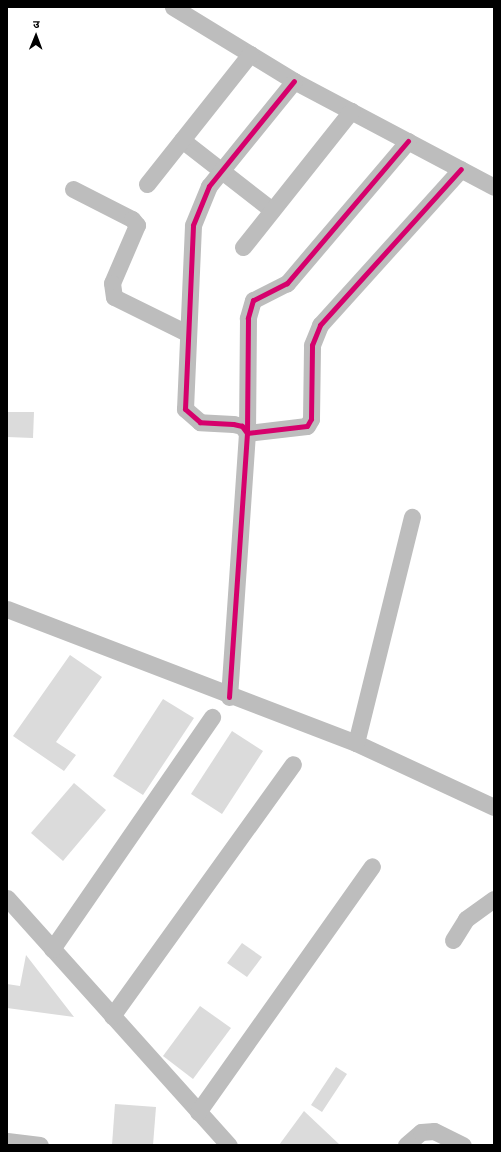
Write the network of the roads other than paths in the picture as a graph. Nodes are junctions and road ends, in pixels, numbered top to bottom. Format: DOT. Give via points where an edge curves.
graph roads {
  1 [pos="173,7"];
  2 [pos="250,54"];
  3 [pos="294,82"];
  4 [pos="351,111"];
  5 [pos="182,140"];
  6 [pos="408,141"];
  7 [pos="461,169"];
  8 [pos="222,171"];
  9 [pos="147,184"];
  10 [pos="494,187"];
  11 [pos="73,188"];
  12 [pos="272,210"];
  13 [pos="243,247"];
  14 [pos="187,333"];
  15 [pos="247,433"];
  16 [pos="412,517"];
  17 [pos="7,608"];
  18 [pos="229,697"];
  19 [pos="212,717"];
  20 [pos="356,743"];
  21 [pos="293,764"];
  22 [pos="494,807"];
  23 [pos="372,866"];
  24 [pos="7,898"];
  25 [pos="494,899"];
  26 [pos="453,940"];
  27 [pos="52,949"];
  28 [pos="112,1016"];
  29 [pos="198,1112"];
  30 [pos="7,1141"];
  31 [pos="40,1145"];
  32 [pos="229,1145"];
  33 [pos="406,1145"];
  34 [pos="464,1145"];
  1 -- 2 [label="street"];
  2 -- 3 [label="street"];
  2 -- 5 [label="street"];
  3 -- 4 [label="street"];
  3 -- 8 [label="street"];
  4 -- 6 [label="street"];
  4 -- 12 [label="street"];
  5 -- 8 [label="street"];
  5 -- 9 [label="street"];
  6 -- 7 [label="street"];
  6 -- 15 [label="street" via="287,283 252,300 248,318"];
  7 -- 10 [label="street"];
  7 -- 15 [label="street" via="320,325 312,345 311,419 307,426"];
  8 -- 12 [label="street"];
  8 -- 14 [label="street" via="206,192 193,225"];
  11 -- 14 [label="street" via="132,219 137,225 112,283 114,297"];
  12 -- 13 [label="street"];
  14 -- 15 [label="street" via="186,409 200,422 242,426"];
  15 -- 18 [label="street"];
  16 -- 20 [label="street"];
  17 -- 18 [label="street"];
  18 -- 20 [label="street"];
  19 -- 27 [label="street"];
  20 -- 22 [label="street"];
  21 -- 28 [label="street"];
  23 -- 29 [label="street"];
  24 -- 27 [label="street"];
  25 -- 26 [label="street" via="466,919"];
  27 -- 28 [label="street"];
  28 -- 29 [label="street"];
  29 -- 32 [label="street"];
  30 -- 31 [label="street"];
  33 -- 34 [label="street" via="421,1132 434,1131"];
}
